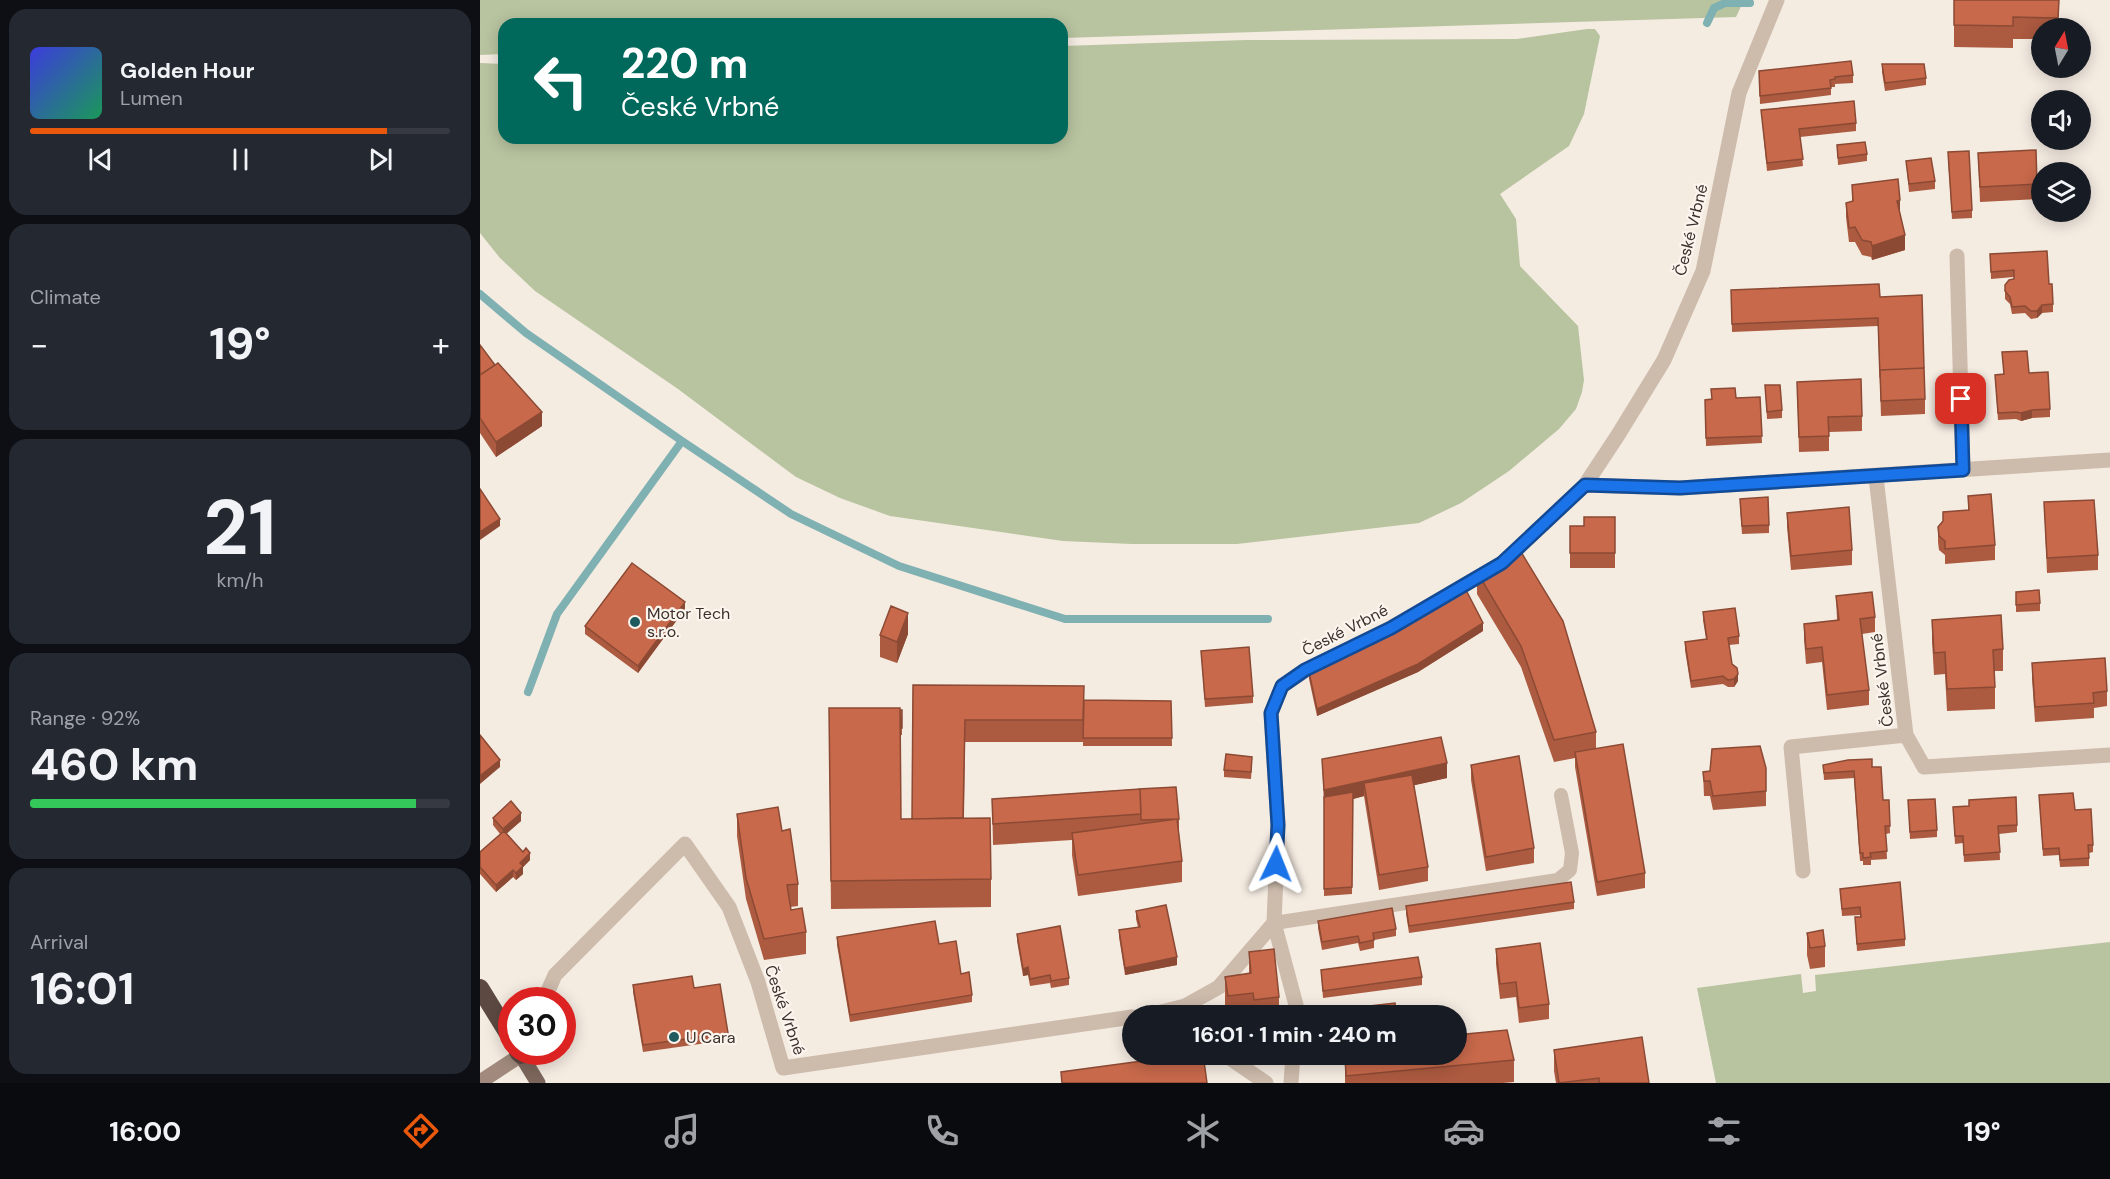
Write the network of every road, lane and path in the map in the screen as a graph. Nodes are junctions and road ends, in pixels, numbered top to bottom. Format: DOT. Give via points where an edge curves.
graph roads {
  1 [pos="1777,0"];
  2 [pos="1957,256"];
  3 [pos="2110,460"];
  4 [pos="1963,470"];
  5 [pos="1876,477"];
  6 [pos="1585,485"];
  7 [pos="1906,735"];
  8 [pos="2110,755"];
  9 [pos="1561,795"];
  10 [pos="1803,871"];
  11 [pos="1274,923"];
  12 [pos="550,987"];
  13 [pos="480,988"];
  14 [pos="1187,1005"];
  15 [pos="1296,1005"];
  16 [pos="498,1017"];
  17 [pos="1122,1018"];
  18 [pos="500,1065"];
  19 [pos="527,1065"];
  20 [pos="1240,1065"];
  21 [pos="1292,1065"];
  22 [pos="480,1082"];
  23 [pos="538,1083"];
  24 [pos="1266,1083"];
  25 [pos="1291,1083"];
  1 -- 6 [label="street, České Vrbné" via="1739,93 1703,271 1664,360"];
  2 -- 4 [label="street"];
  3 -- 4 [label="street"];
  4 -- 5 [label="street"];
  5 -- 6 [label="street" via="1680,488"];
  5 -- 7 [label="street, České Vrbné"];
  6 -- 11 [label="street, České Vrbné" via="1502,563 1282,686 1271,713 1278,825"];
  7 -- 8 [label="street, České Vrbné" via="1924,767"];
  7 -- 10 [label="street, České Vrbné" via="1791,747"];
  9 -- 11 [label="lane" via="1572,854 1570,870 1558,880"];
  11 -- 14 [label="street" via="1219,987"];
  11 -- 15 [label="street, České Vrbné"];
  12 -- 17 [label="street, České Vrbné" via="555,975 685,844 729,907 758,982 783,1068"];
  13 -- 16 [label="highway"];
  18 -- 22 [label="street"];
  19 -- 23 [label="main road"];
  20 -- 24 [label="street"];
  21 -- 25 [label="street"];
}
